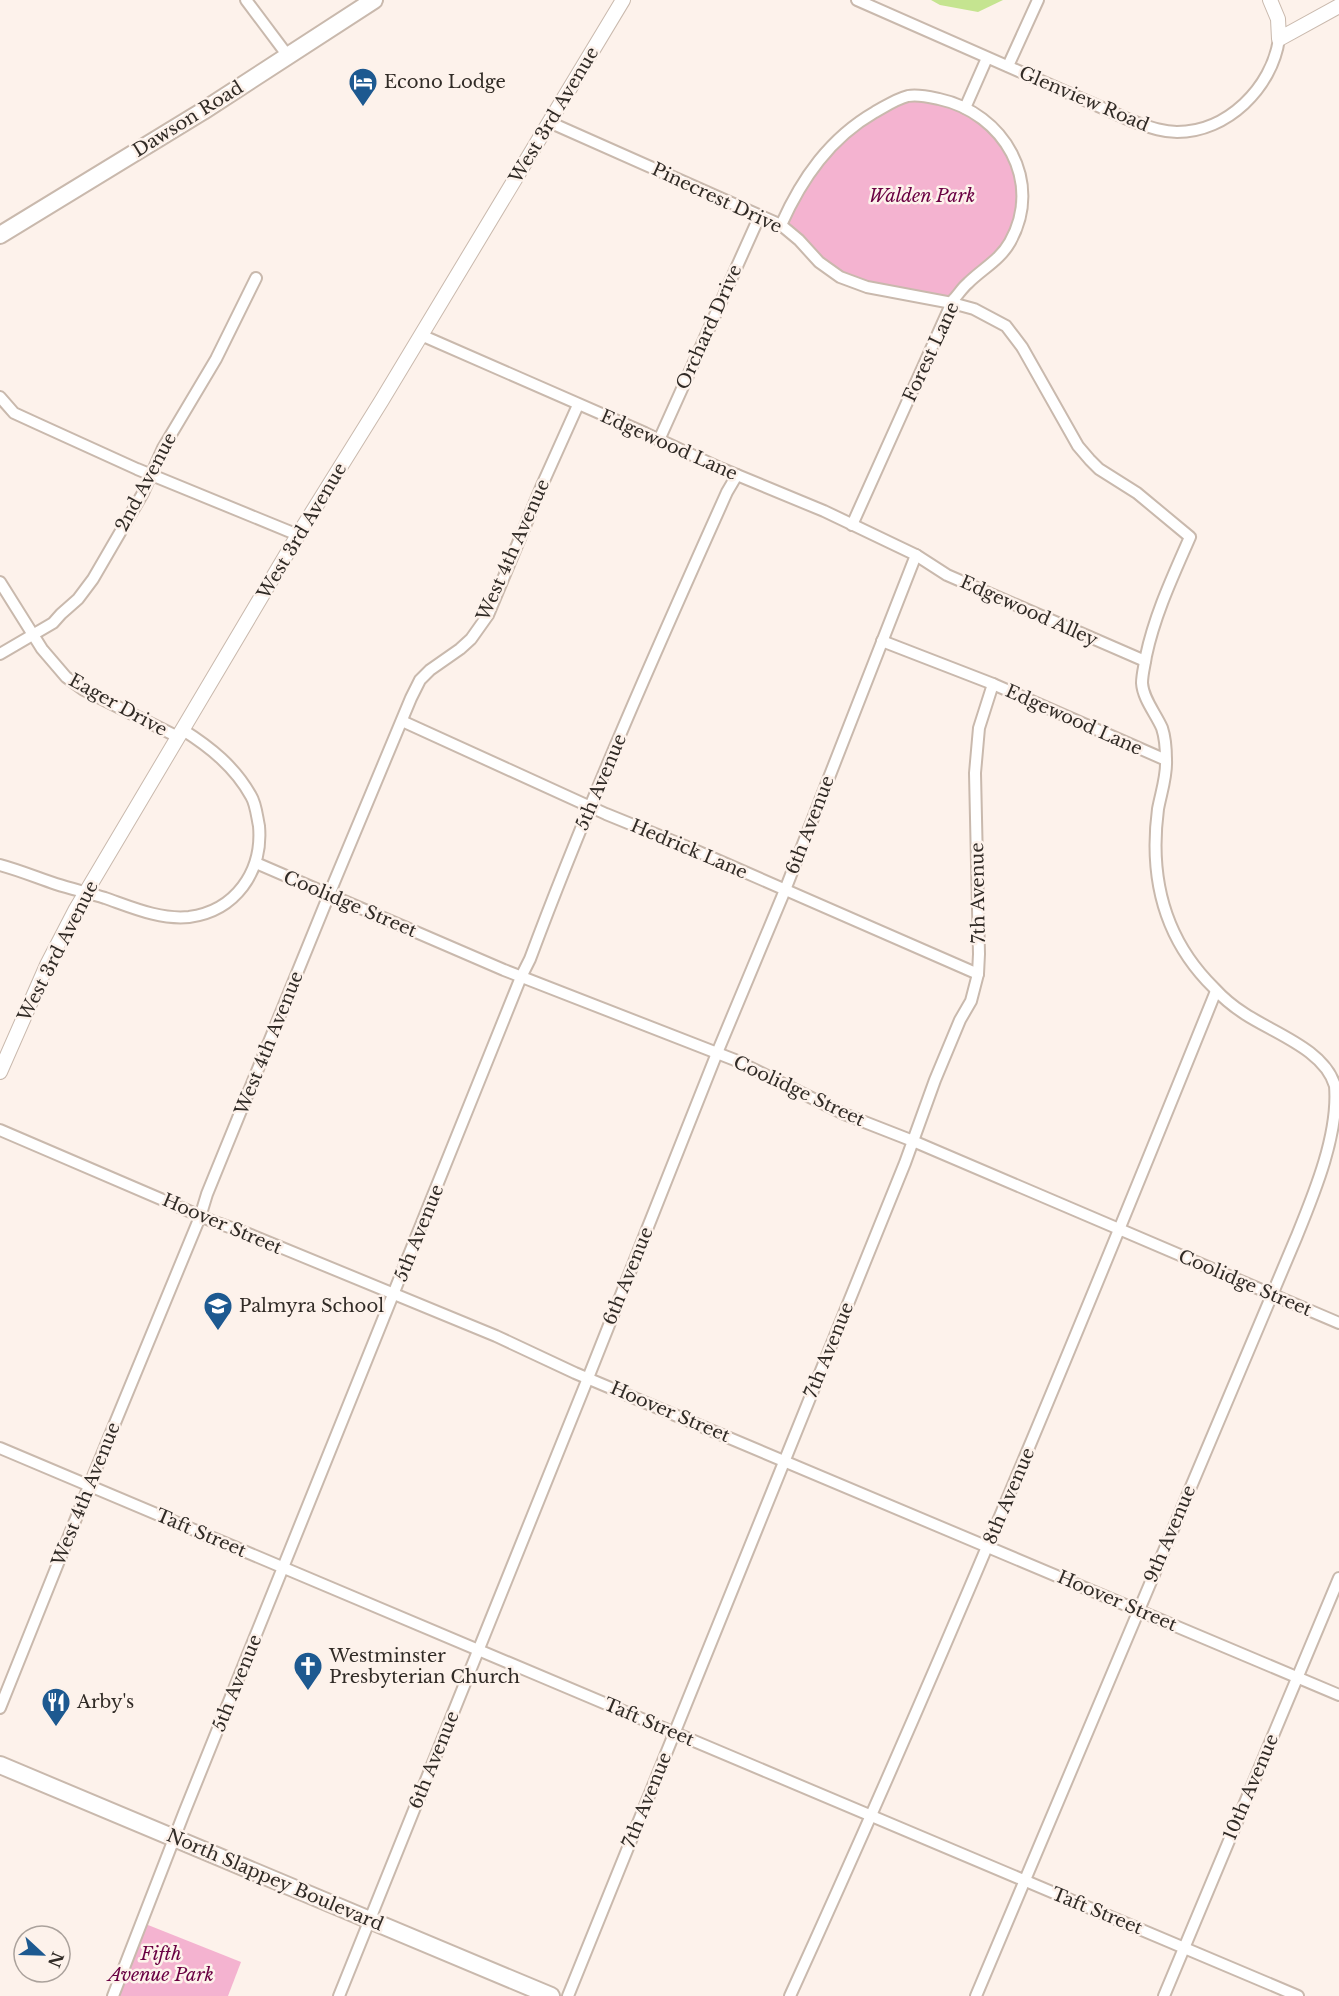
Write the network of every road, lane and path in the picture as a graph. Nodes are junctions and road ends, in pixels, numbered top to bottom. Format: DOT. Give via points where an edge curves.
graph roads {
  1 [pos="246,0"];
  2 [pos="374,0"];
  3 [pos="623,0"];
  4 [pos="857,0"];
  5 [pos="1038,0"];
  6 [pos="1270,0"];
  7 [pos="1339,6"];
  8 [pos="1278,39"];
  9 [pos="288,56"];
  10 [pos="987,58"];
  11 [pos="1008,66"];
  12 [pos="965,108"];
  13 [pos="549,122"];
  14 [pos="760,215"];
  15 [pos="781,225"];
  16 [pos="0,236"];
  17 [pos="256,278"];
  18 [pos="952,303"];
  19 [pos="421,335"];
  20 [pos="0,398"];
  21 [pos="578,405"];
  22 [pos="659,440"];
  23 [pos="152,475"];
  24 [pos="737,475"];
  25 [pos="852,525"];
  26 [pos="298,535"];
  27 [pos="916,555"];
  28 [pos="0,582"];
  29 [pos="33,635"];
  30 [pos="882,641"];
  31 [pos="0,654"];
  32 [pos="1145,661"];
  33 [pos="993,684"];
  34 [pos="402,721"];
  35 [pos="180,733"];
  36 [pos="1166,760"];
  37 [pos="591,805"];
  38 [pos="256,862"];
  39 [pos="0,865"];
  40 [pos="785,890"];
  41 [pos="86,893"];
  42 [pos="329,895"];
  43 [pos="978,974"];
  44 [pos="521,977"];
  45 [pos="1216,991"];
  46 [pos="717,1053"];
  47 [pos="0,1072"];
  48 [pos="1338,1102"];
  49 [pos="0,1130"];
  50 [pos="913,1141"];
  51 [pos="200,1217"];
  52 [pos="1120,1229"];
  53 [pos="1272,1294"];
  54 [pos="394,1295"];
  55 [pos="1339,1323"];
  56 [pos="588,1378"];
  57 [pos="0,1448"];
  58 [pos="784,1461"];
  59 [pos="89,1486"];
  60 [pos="988,1546"];
  61 [pos="284,1568"];
  62 [pos="1339,1578"];
  63 [pos="1138,1610"];
  64 [pos="478,1651"];
  65 [pos="1298,1677"];
  66 [pos="1339,1695"];
  67 [pos="0,1708"];
  68 [pos="675,1732"];
  69 [pos="0,1765"];
  70 [pos="872,1815"];
  71 [pos="176,1838"];
  72 [pos="1024,1881"];
  73 [pos="369,1920"];
  74 [pos="1184,1947"];
  75 [pos="113,1996"];
  76 [pos="339,1996"];
  77 [pos="551,1996"];
  78 [pos="568,1996"];
  79 [pos="790,1996"];
  80 [pos="976,1996"];
  81 [pos="1164,1996"];
  82 [pos="1298,1996"];
  1 -- 9 [label="street"];
  2 -- 9 [label="main road, Dawson Road"];
  3 -- 13 [label="street, West 3rd Avenue"];
  4 -- 10 [label="street, Glenview Road"];
  5 -- 11 [label="street"];
  6 -- 8 [label="street" via="1278,20"];
  7 -- 8 [label="street"];
  8 -- 11 [label="street, Glenview Road" via="1267,71 1246,103 1218,123 1195,131 1162,131 1132,121"];
  9 -- 16 [label="main road, Dawson Road"];
  10 -- 11 [label="street, Glenview Road"];
  10 -- 12 [label="street"];
  12 -- 15 [label="street" via="949,101 911,95 855,124 805,177"];
  12 -- 18 [label="street, Forest Lane" via="985,121 1008,145 1019,168 1023,194 1011,241"];
  13 -- 14 [label="street, Pinecrest Drive"];
  13 -- 19 [label="street, West 3rd Avenue"];
  14 -- 15 [label="street, Pinecrest Drive"];
  14 -- 22 [label="street, Orchard Drive"];
  15 -- 18 [label="street, Pinecrest Drive" via="840,277 867,287"];
  17 -- 23 [label="street, 2nd Avenue"];
  18 -- 25 [label="street, Forest Lane"];
  18 -- 32 [label="street, Pinecrest Drive" via="974,309 1009,329 1090,460 1190,537 1152,627"];
  19 -- 21 [label="street, Edgewood Lane"];
  19 -- 26 [label="street, West 3rd Avenue"];
  20 -- 23 [label="street" via="14,413"];
  21 -- 22 [label="street, Edgewood Lane"];
  21 -- 34 [label="street, West 4th Avenue" via="488,615 466,644 420,680"];
  22 -- 24 [label="street, Edgewood Lane"];
  23 -- 26 [label="street"];
  23 -- 29 [label="street, 2nd Avenue" via="78,599 53,624"];
  24 -- 25 [label="street, Edgewood Lane"];
  24 -- 37 [label="street, 5th Avenue"];
  25 -- 27 [label="street, Edgewood Lane"];
  26 -- 35 [label="street, West 3rd Avenue"];
  27 -- 30 [label="street, 6th Avenue"];
  27 -- 32 [label="street, Edgewood Alley" via="958,580"];
  28 -- 29 [label="street, Eager Drive"];
  29 -- 31 [label="street, 2nd Avenue"];
  29 -- 35 [label="street, Eager Drive" via="66,677 84,690"];
  30 -- 33 [label="street, Edgewood Lane"];
  30 -- 40 [label="street, 6th Avenue"];
  32 -- 36 [label="street, Pinecrest Drive" via="1142,683 1162,729"];
  33 -- 36 [label="street, Edgewood Lane"];
  33 -- 43 [label="street, 7th Avenue" via="979,728 975,773"];
  34 -- 37 [label="street, Hedrick Lane"];
  34 -- 42 [label="street, West 4th Avenue"];
  35 -- 38 [label="street, Eager Drive" via="200,740 224,760 253,798 259,833"];
  35 -- 41 [label="street, West 3rd Avenue"];
  36 -- 45 [label="street, Pinecrest Drive" via="1158,809 1157,882 1177,939"];
  37 -- 40 [label="street, Hedrick Lane"];
  37 -- 44 [label="street, 5th Avenue"];
  38 -- 41 [label="street" via="234,897 203,914 173,917"];
  38 -- 42 [label="street, Coolidge Street"];
  39 -- 41 [label="street"];
  40 -- 43 [label="street, Hedrick Lane"];
  40 -- 46 [label="street, 6th Avenue"];
  41 -- 47 [label="street, West 3rd Avenue" via="47,965"];
  42 -- 44 [label="street, Coolidge Street"];
  42 -- 51 [label="street, West 4th Avenue"];
  43 -- 50 [label="street, 7th Avenue" via="971,1001 935,1080"];
  44 -- 46 [label="street, Coolidge Street"];
  44 -- 54 [label="street, 5th Avenue"];
  45 -- 48 [label="street, Pinecrest Drive" via="1245,1014 1314,1056 1330,1073"];
  45 -- 52 [label="street, 8th Avenue"];
  46 -- 50 [label="street, Coolidge Street" via="844,1114"];
  46 -- 56 [label="street, 6th Avenue"];
  48 -- 53 [label="street, 9th Avenue" via="1336,1137"];
  49 -- 51 [label="street, Hoover Street"];
  50 -- 52 [label="street, Coolidge Street"];
  50 -- 58 [label="street, 7th Avenue"];
  51 -- 54 [label="street, Hoover Street"];
  51 -- 59 [label="street, West 4th Avenue"];
  52 -- 53 [label="street, Coolidge Street"];
  52 -- 60 [label="street, 8th Avenue"];
  53 -- 55 [label="street, Coolidge Street"];
  53 -- 63 [label="street, 9th Avenue"];
  54 -- 56 [label="street, Hoover Street"];
  54 -- 61 [label="street, 5th Avenue"];
  56 -- 58 [label="street, Hoover Street"];
  56 -- 64 [label="street, 6th Avenue"];
  57 -- 59 [label="street, Taft Street"];
  58 -- 60 [label="street, Hoover Street"];
  58 -- 68 [label="street, 7th Avenue"];
  59 -- 61 [label="street, Taft Street"];
  59 -- 67 [label="street, West 4th Avenue"];
  60 -- 63 [label="street, Hoover Street"];
  60 -- 70 [label="street, 8th Avenue"];
  61 -- 64 [label="street, Taft Street"];
  61 -- 71 [label="street, 5th Avenue"];
  62 -- 65 [label="street, 10th Avenue"];
  63 -- 65 [label="street, Hoover Street"];
  63 -- 72 [label="street, 9th Avenue"];
  64 -- 68 [label="street, Taft Street"];
  64 -- 73 [label="street, 6th Avenue"];
  65 -- 66 [label="street, Hoover Street"];
  65 -- 74 [label="street, 10th Avenue"];
  68 -- 70 [label="street, Taft Street"];
  68 -- 78 [label="street, 7th Avenue"];
  69 -- 71 [label="main road, North Slappey Boulevard"];
  70 -- 72 [label="street, Taft Street"];
  70 -- 79 [label="street, 8th Avenue"];
  71 -- 73 [label="main road, North Slappey Boulevard"];
  71 -- 75 [label="street, 5th Avenue"];
  72 -- 74 [label="street, Taft Street"];
  72 -- 80 [label="street, 9th Avenue"];
  73 -- 76 [label="street, 6th Avenue"];
  73 -- 77 [label="main road, North Slappey Boulevard"];
  74 -- 81 [label="street, 10th Avenue"];
  74 -- 82 [label="street, Taft Street"];
}
